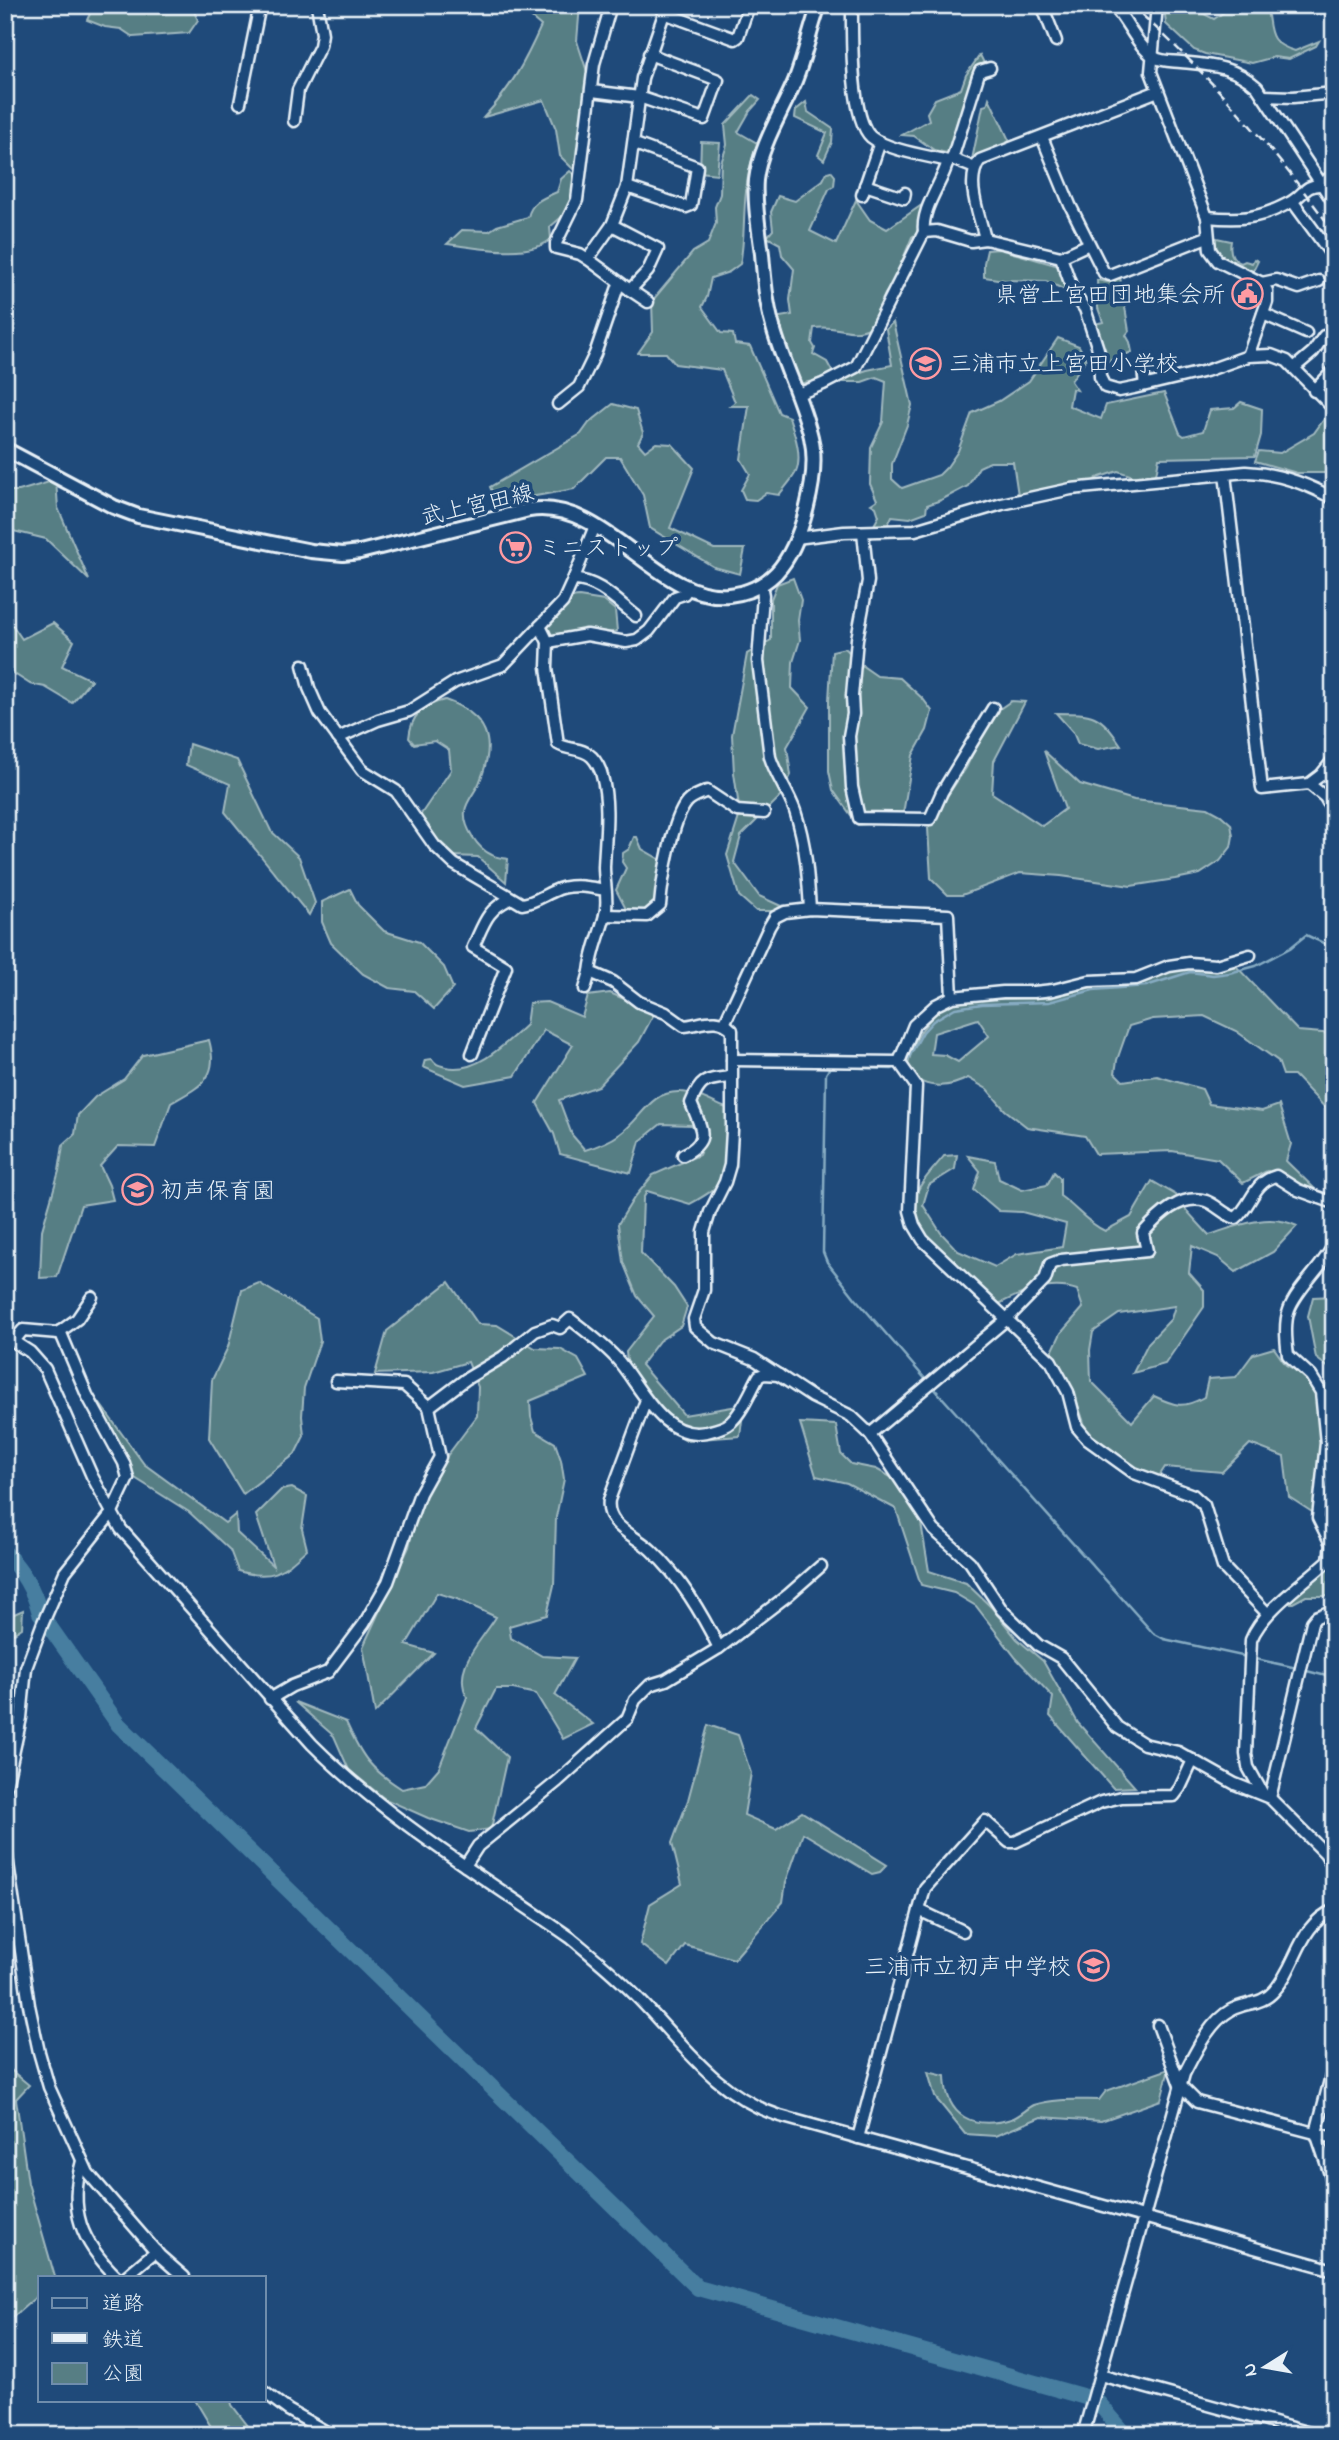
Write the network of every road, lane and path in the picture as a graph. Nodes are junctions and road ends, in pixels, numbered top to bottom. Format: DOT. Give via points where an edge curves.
graph roads {
  1 [pos="260,5"];
  2 [pos="317,5"];
  3 [pos="611,5"];
  4 [pos="749,5"];
  5 [pos="819,5"];
  6 [pos="852,5"];
  7 [pos="1042,5"];
  8 [pos="1114,5"];
  9 [pos="1157,5"];
  10 [pos="665,9"];
  11 [pos="1056,41"];
  12 [pos="649,54"];
  13 [pos="1152,55"];
  14 [pos="990,68"];
  15 [pos="592,91"];
  16 [pos="1158,91"];
  17 [pos="1334,93"];
  18 [pos="1263,96"];
  19 [pos="639,97"];
  20 [pos="240,103"];
  21 [pos="294,121"];
  22 [pos="1042,136"];
  23 [pos="880,142"];
  24 [pos="635,144"];
  25 [pos="950,160"];
  26 [pos="975,168"];
  27 [pos="1334,174"];
  28 [pos="1321,185"];
  29 [pos="627,187"];
  30 [pos="898,197"];
  31 [pos="1293,202"];
  32 [pos="1334,203"];
  33 [pos="1208,216"];
  34 [pos="612,225"];
  35 [pos="924,232"];
  36 [pos="1208,237"];
  37 [pos="985,240"];
  38 [pos="1089,244"];
  39 [pos="1060,257"];
  40 [pos="1334,258"];
  41 [pos="588,259"];
  42 [pos="1319,281"];
  43 [pos="1262,283"];
  44 [pos="619,284"];
  45 [pos="631,290"];
  46 [pos="648,302"];
  47 [pos="1263,314"];
  48 [pos="1306,333"];
  49 [pos="1329,337"];
  50 [pos="1248,356"];
  51 [pos="1294,368"];
  52 [pos="1143,370"];
  53 [pos="1334,370"];
  54 [pos="1145,385"];
  55 [pos="1314,391"];
  56 [pos="798,394"];
  57 [pos="558,404"];
  58 [pos="1334,409"];
  59 [pos="5,449"];
  60 [pos="1225,474"];
  61 [pos="1334,499"];
  62 [pos="595,526"];
  63 [pos="863,532"];
  64 [pos="796,538"];
  65 [pos="573,580"];
  66 [pos="761,585"];
  67 [pos="690,587"];
  68 [pos="636,616"];
  69 [pos="540,626"];
  70 [pos="548,642"];
  71 [pos="303,665"];
  72 [pos="993,708"];
  73 [pos="338,738"];
  74 [pos="1334,759"];
  75 [pos="1309,784"];
  76 [pos="764,813"];
  77 [pos="1334,813"];
  78 [pos="605,890"];
  79 [pos="510,899"];
  80 [pos="810,909"];
  81 [pos="605,915"];
  82 [pos="1250,955"];
  83 [pos="590,972"];
  84 [pos="585,989"];
  85 [pos="952,997"];
  86 [pos="725,1022"];
  87 [pos="472,1054"];
  88 [pos="732,1060"];
  89 [pos="900,1065"];
  90 [pos="731,1077"];
  91 [pos="683,1155"];
  92 [pos="1334,1203"];
  93 [pos="1334,1244"];
  94 [pos="92,1297"];
  95 [pos="1007,1319"];
  96 [pos="60,1331"];
  97 [pos="10,1339"];
  98 [pos="781,1375"];
  99 [pos="336,1381"];
  100 [pos="646,1400"];
  101 [pos="429,1406"];
  102 [pos="870,1434"];
  103 [pos="111,1514"];
  104 [pos="821,1566"];
  105 [pos="1334,1611"];
  106 [pos="1266,1613"];
  107 [pos="719,1648"];
  108 [pos="270,1699"];
  109 [pos="1194,1760"];
  110 [pos="5,1791"];
  111 [pos="1267,1796"];
  112 [pos="5,1843"];
  113 [pos="465,1866"];
  114 [pos="1334,1868"];
  115 [pos="919,1910"];
  116 [pos="1334,1910"];
  117 [pos="963,1931"];
  118 [pos="1158,2025"];
  119 [pos="1334,2065"];
  120 [pos="1180,2085"];
  121 [pos="1316,2133"];
  122 [pos="858,2138"];
  123 [pos="1334,2138"];
  124 [pos="82,2161"];
  125 [pos="1334,2186"];
  126 [pos="1143,2216"];
  127 [pos="156,2251"];
  128 [pos="1334,2270"];
  129 [pos="116,2276"];
  130 [pos="126,2276"];
  131 [pos="183,2276"];
  132 [pos="1100,2375"];
  133 [pos="266,2394"];
  134 [pos="331,2435"];
  135 [pos="1083,2435"];
  136 [pos="1317,2435"];
  1 -- 20 [label="street"];
  2 -- 21 [label="street" via="320,46 298,90"];
  3 -- 15 [label="street" via="594,64"];
  4 -- 10 [label="street" via="735,39"];
  5 -- 56 [label="main road" via="796,78 756,177 766,294"];
  6 -- 23 [label="street" via="851,54 859,111 867,132"];
  7 -- 11 [label="street"];
  8 -- 13 [label="street"];
  9 -- 13 [label="street"];
  10 -- 12 [label="street"];
  12 -- 19 [label="street"];
  12 -- 19 [label="street" via="719,83 704,119"];
  13 -- 16 [label="street" via="1151,72"];
  13 -- 18 [label="street" via="1227,68 1246,78"];
  14 -- 25 [label="street" via="980,71"];
  15 -- 19 [label="street"];
  15 -- 41 [label="street" via="577,200 556,243 556,248"];
  16 -- 22 [label="street"];
  16 -- 33 [label="street"];
  17 -- 18 [label="street"];
  18 -- 28 [label="street"];
  19 -- 24 [label="street"];
  22 -- 26 [label="street" via="980,160"];
  22 -- 38 [label="street"];
  23 -- 25 [label="street"];
  23 -- 30 [label="street" via="864,190"];
  24 -- 29 [label="street"];
  24 -- 29 [label="street" via="697,167 695,185 689,207"];
  25 -- 26 [label="street"];
  25 -- 35 [label="street" via="928,208"];
  26 -- 37 [label="street" via="972,183"];
  27 -- 28 [label="street"];
  28 -- 31 [label="street" via="1312,184"];
  28 -- 32 [label="street"];
  29 -- 34 [label="street"];
  31 -- 33 [label="street" via="1255,218"];
  31 -- 40 [label="street"];
  33 -- 36 [label="street"];
  34 -- 41 [label="street"];
  34 -- 45 [label="street" via="658,249 648,271"];
  35 -- 37 [label="street"];
  35 -- 56 [label="street" via="856,367"];
  36 -- 38 [label="street" via="1107,275"];
  36 -- 43 [label="street" via="1213,257"];
  37 -- 39 [label="street"];
  38 -- 39 [label="street"];
  39 -- 54 [label="street" via="1085,309 1105,387 1119,391"];
  41 -- 44 [label="street"];
  42 -- 43 [label="street" via="1299,288 1276,280"];
  43 -- 47 [label="street" via="1267,291"];
  44 -- 45 [label="street"];
  44 -- 57 [label="street" via="579,387"];
  45 -- 46 [label="street"];
  47 -- 48 [label="street"];
  47 -- 50 [label="street"];
  49 -- 51 [label="street" via="1324,336"];
  50 -- 51 [label="street" via="1271,355"];
  50 -- 54 [label="street"];
  51 -- 55 [label="street"];
  52 -- 54 [label="street"];
  53 -- 55 [label="street"];
  55 -- 58 [label="street"];
  56 -- 64 [label="main road" via="812,439 814,465"];
  59 -- 62 [label="main road, 武上宮田線" via="138,516 319,552 343,554 386,547 538,509 565,512"];
  60 -- 61 [label="street" via="1285,477"];
  60 -- 63 [label="street" via="1071,489 915,530"];
  60 -- 75 [label="street" via="1262,789"];
  62 -- 65 [label="street"];
  62 -- 67 [label="main road, 武上宮田線"];
  63 -- 64 [label="street"];
  63 -- 72 [label="street" via="868,581 857,639 849,736 859,818 930,819"];
  64 -- 66 [label="main road" via="781,567"];
  65 -- 68 [label="street" via="582,579 599,588"];
  65 -- 69 [label="street" via="564,602"];
  66 -- 67 [label="main road, 武上宮田線" via="729,595"];
  66 -- 80 [label="street" via="758,662 770,757 796,812 807,858"];
  67 -- 70 [label="street" via="675,597 637,640 587,635"];
  69 -- 70 [label="street"];
  69 -- 73 [label="street" via="503,664 455,682 409,711"];
  70 -- 78 [label="street" via="558,744 594,758 602,775"];
  71 -- 73 [label="street" via="314,700"];
  73 -- 79 [label="street" via="362,769 396,791 434,845"];
  74 -- 75 [label="street"];
  75 -- 77 [label="street" via="1325,797"];
  76 -- 81 [label="street" via="737,811 706,791 688,800 670,847 660,905 647,916"];
  78 -- 79 [label="street" via="573,886 530,903"];
  78 -- 81 [label="street"];
  79 -- 87 [label="street" via="495,906 473,947 506,967"];
  80 -- 85 [label="street" via="948,915"];
  80 -- 86 [label="street" via="775,917"];
  81 -- 83 [label="street"];
  82 -- 85 [label="street" via="1216,965 1189,962 1169,966 1136,979"];
  83 -- 84 [label="street"];
  83 -- 86 [label="street" via="684,1026"];
  85 -- 89 [label="street" via="914,1025"];
  86 -- 88 [label="street" via="732,1030"];
  88 -- 89 [label="street"];
  88 -- 90 [label="street"];
  89 -- 95 [label="street" via="916,1086 910,1211 914,1225 923,1240"];
  90 -- 91 [label="street" via="706,1080 698,1086 691,1103 701,1142"];
  90 -- 98 [label="street" via="730,1164 704,1232 704,1290 695,1327 714,1343"];
  92 -- 95 [label="street" via="1297,1190 1276,1176 1256,1187 1236,1218 1205,1201 1188,1200 1158,1217 1143,1233 1147,1251 1050,1264 1045,1280"];
  93 -- 106 [label="street" via="1289,1310 1285,1336 1288,1355 1321,1392 1326,1443 1318,1518 1331,1544 1329,1560"];
  94 -- 96 [label="street" via="77,1319"];
  95 -- 102 [label="street"];
  95 -- 106 [label="street" via="1051,1361 1068,1392 1077,1427 1088,1440 1134,1473 1193,1495 1203,1506 1223,1567"];
  96 -- 97 [label="street" via="23,1330"];
  96 -- 103 [label="street" via="87,1395 124,1463 128,1478"];
  97 -- 103 [label="street" via="45,1369"];
  98 -- 100 [label="street" via="761,1375 730,1423 702,1433 676,1428"];
  98 -- 102 [label="street" via="851,1416"];
  99 -- 101 [label="street" via="404,1385"];
  100 -- 101 [label="street" via="614,1356 570,1319 560,1328 540,1328"];
  100 -- 107 [label="street" via="608,1511 615,1523 677,1578"];
  101 -- 108 [label="street" via="440,1457 416,1501 387,1582 364,1624 328,1672"];
  102 -- 109 [label="street" via="934,1530 970,1562 1018,1627 1060,1658 1117,1727 1144,1744"];
  103 -- 108 [label="street"];
  103 -- 110 [label="street" via="65,1572 44,1620 26,1668"];
  104 -- 107 [label="street"];
  105 -- 111 [label="street" via="1312,1622"];
  106 -- 111 [label="street" via="1250,1652 1246,1754 1248,1768"];
  107 -- 113 [label="street" via="650,1685 635,1700 627,1719 478,1846"];
  108 -- 113 [label="street" via="349,1780"];
  109 -- 111 [label="street"];
  109 -- 115 [label="street" via="1174,1796 1101,1802 1015,1842 985,1821 925,1888"];
  111 -- 114 [label="street" via="1325,1853"];
  112 -- 124 [label="street" via="39,2052 49,2087"];
  113 -- 122 [label="street" via="596,1959 738,2098 765,2111"];
  115 -- 117 [label="street"];
  115 -- 122 [label="street"];
  116 -- 120 [label="street" via="1303,1937 1266,1999 1230,2010 1211,2029"];
  118 -- 120 [label="street"];
  119 -- 121 [label="street"];
  120 -- 121 [label="street" via="1204,2106"];
  120 -- 126 [label="street"];
  121 -- 123 [label="street"];
  121 -- 125 [label="street"];
  122 -- 126 [label="street"];
  124 -- 127 [label="street"];
  124 -- 129 [label="street" via="77,2217 85,2239"];
  126 -- 128 [label="street"];
  126 -- 132 [label="street"];
  127 -- 130 [label="street"];
  127 -- 131 [label="street"];
  132 -- 135 [label="street"];
  132 -- 136 [label="street"];
  133 -- 134 [label="street"];
}
